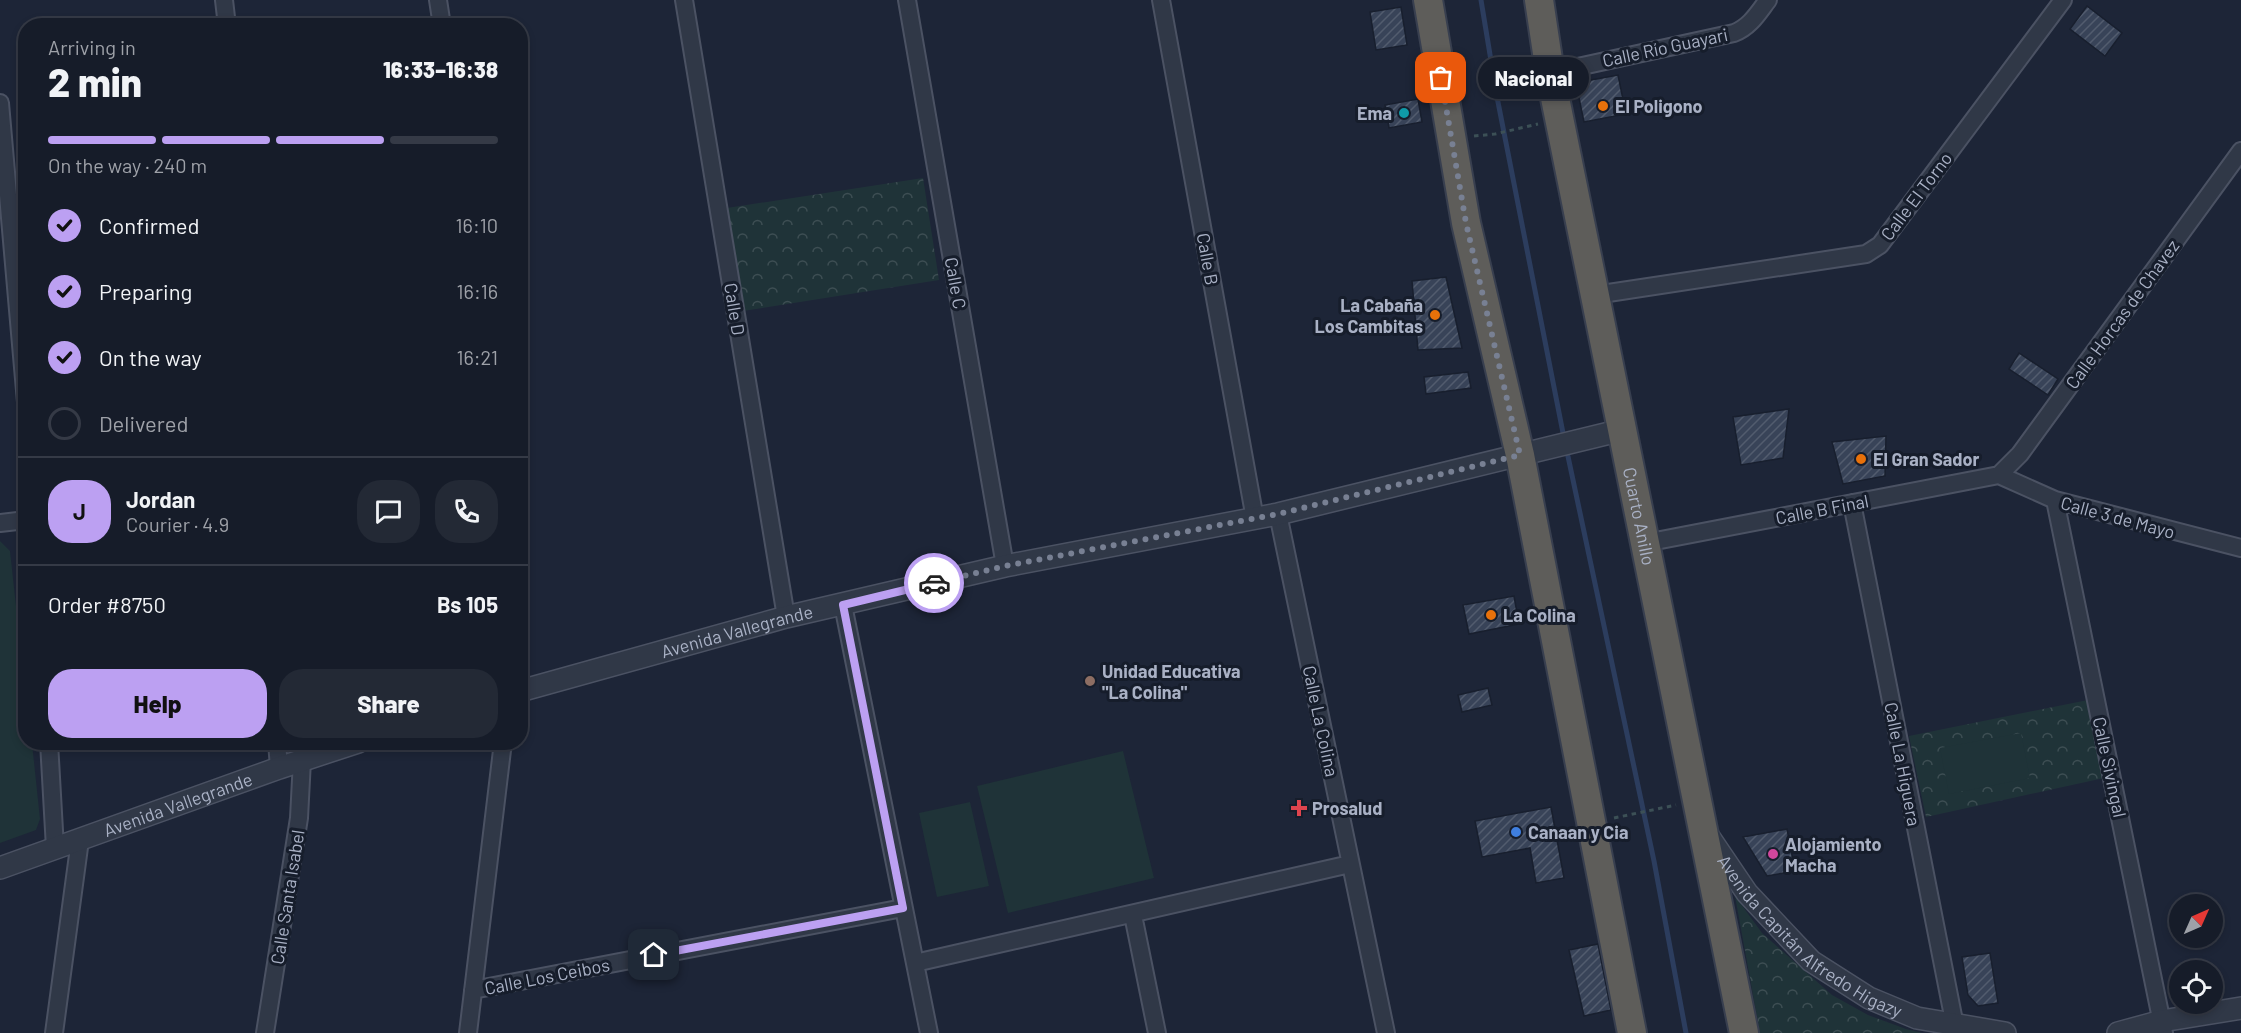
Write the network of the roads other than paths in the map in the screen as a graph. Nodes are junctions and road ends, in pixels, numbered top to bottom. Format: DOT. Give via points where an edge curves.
graph roads {
  1 [pos="224,0"];
  2 [pos="438,0"];
  3 [pos="684,0"];
  4 [pos="907,0"];
  5 [pos="1161,0"];
  6 [pos="1428,0"];
  7 [pos="1539,0"];
  8 [pos="1768,0"];
  9 [pos="2063,0"];
  10 [pos="226,18"];
  11 [pos="441,18"];
  12 [pos="1550,73"];
  13 [pos="0,103"];
  14 [pos="2241,151"];
  15 [pos="1594,296"];
  16 [pos="18,310"];
  17 [pos="1622,430"];
  18 [pos="1520,455"];
  19 [pos="1999,475"];
  20 [pos="2055,500"];
  21 [pos="1852,503"];
  22 [pos="1278,514"];
  23 [pos="1255,519"];
  24 [pos="18,521"];
  25 [pos="0,523"];
  26 [pos="1645,543"];
  27 [pos="2241,548"];
  28 [pos="1005,566"];
  29 [pos="843,605"];
  30 [pos="786,617"];
  31 [pos="528,689"];
  32 [pos="49,750"];
  33 [pos="278,750"];
  34 [pos="333,750"];
  35 [pos="502,750"];
  36 [pos="302,760"];
  37 [pos="279,768"];
  38 [pos="1703,829"];
  39 [pos="80,840"];
  40 [pos="55,848"];
  41 [pos="1350,864"];
  42 [pos="0,868"];
  43 [pos="903,908"];
  44 [pos="1132,915"];
  45 [pos="915,963"];
  46 [pos="473,990"];
  47 [pos="2241,1008"];
  48 [pos="1955,1026"];
  49 [pos="2163,1027"];
  50 [pos="54,1033"];
  51 [pos="265,1033"];
  52 [pos="468,1033"];
  53 [pos="929,1033"];
  54 [pos="1157,1033"];
  55 [pos="1386,1033"];
  56 [pos="1632,1033"];
  57 [pos="1744,1033"];
  58 [pos="2005,1033"];
  59 [pos="2118,1033"];
  1 -- 10 [label="street"];
  2 -- 11 [label="street"];
  3 -- 30 [label="street, Calle D"];
  4 -- 28 [label="street, Calle C"];
  5 -- 23 [label="street, Calle B"];
  6 -- 18 [label="highway" via="1466,223"];
  7 -- 12 [label="highway, Cuarto Anillo"];
  8 -- 12 [label="street, Calle Río Guayari" via="1751,22 1734,33"];
  9 -- 15 [label="street, Calle El Torno" via="1880,245 1866,254"];
  12 -- 15 [label="highway, Cuarto Anillo"];
  13 -- 16 [label="street"];
  14 -- 19 [label="street, Calle Horcas de Chavez" via="2020,454"];
  15 -- 17 [label="highway, Cuarto Anillo"];
  17 -- 18 [label="street, Avenida Vallegrande"];
  17 -- 26 [label="highway, Cuarto Anillo"];
  18 -- 22 [label="street, Avenida Vallegrande"];
  18 -- 56 [label="highway"];
  19 -- 20 [label="street, Calle 3 de Mayo"];
  19 -- 21 [label="street, Calle B Final"];
  20 -- 27 [label="street, Calle 3 de Mayo"];
  20 -- 49 [label="street, Calle Sivingal"];
  21 -- 26 [label="street, Calle B Final"];
  21 -- 48 [label="street, Calle La Higuera"];
  22 -- 23 [label="street, Avenida Vallegrande"];
  22 -- 41 [label="street, Calle La Colina"];
  23 -- 28 [label="street, Avenida Vallegrande"];
  24 -- 25 [label="street"];
  26 -- 38 [label="highway, Cuarto Anillo"];
  28 -- 29 [label="street, Avenida Vallegrande"];
  29 -- 30 [label="street, Avenida Vallegrande"];
  29 -- 43 [label="street"];
  30 -- 31 [label="street, Avenida Vallegrande"];
  32 -- 40 [label="street"];
  33 -- 37 [label="street"];
  34 -- 36 [label="street, Avenida Vallegrande"];
  35 -- 46 [label="street"];
  36 -- 37 [label="street, Avenida Vallegrande"];
  36 -- 51 [label="street, Calle Santa Isabel" via="299,818"];
  37 -- 39 [label="street, Avenida Vallegrande"];
  38 -- 48 [label="street, Avenida Capitán Alfredo Higazy" via="1747,893 1811,961 1869,998 1917,1018"];
  38 -- 57 [label="highway, Cuarto Anillo"];
  39 -- 40 [label="street, Avenida Vallegrande"];
  39 -- 50 [label="street"];
  40 -- 42 [label="street, Avenida Vallegrande"];
  41 -- 44 [label="street"];
  41 -- 55 [label="street, Calle La Colina"];
  43 -- 45 [label="street"];
  43 -- 46 [label="street, Calle Los Ceibos"];
  44 -- 45 [label="street"];
  44 -- 54 [label="street"];
  45 -- 53 [label="street"];
  46 -- 52 [label="street"];
  47 -- 49 [label="street"];
  48 -- 58 [label="street, Avenida Capitán Alfredo Higazy"];
  49 -- 59 [label="street"];
}
